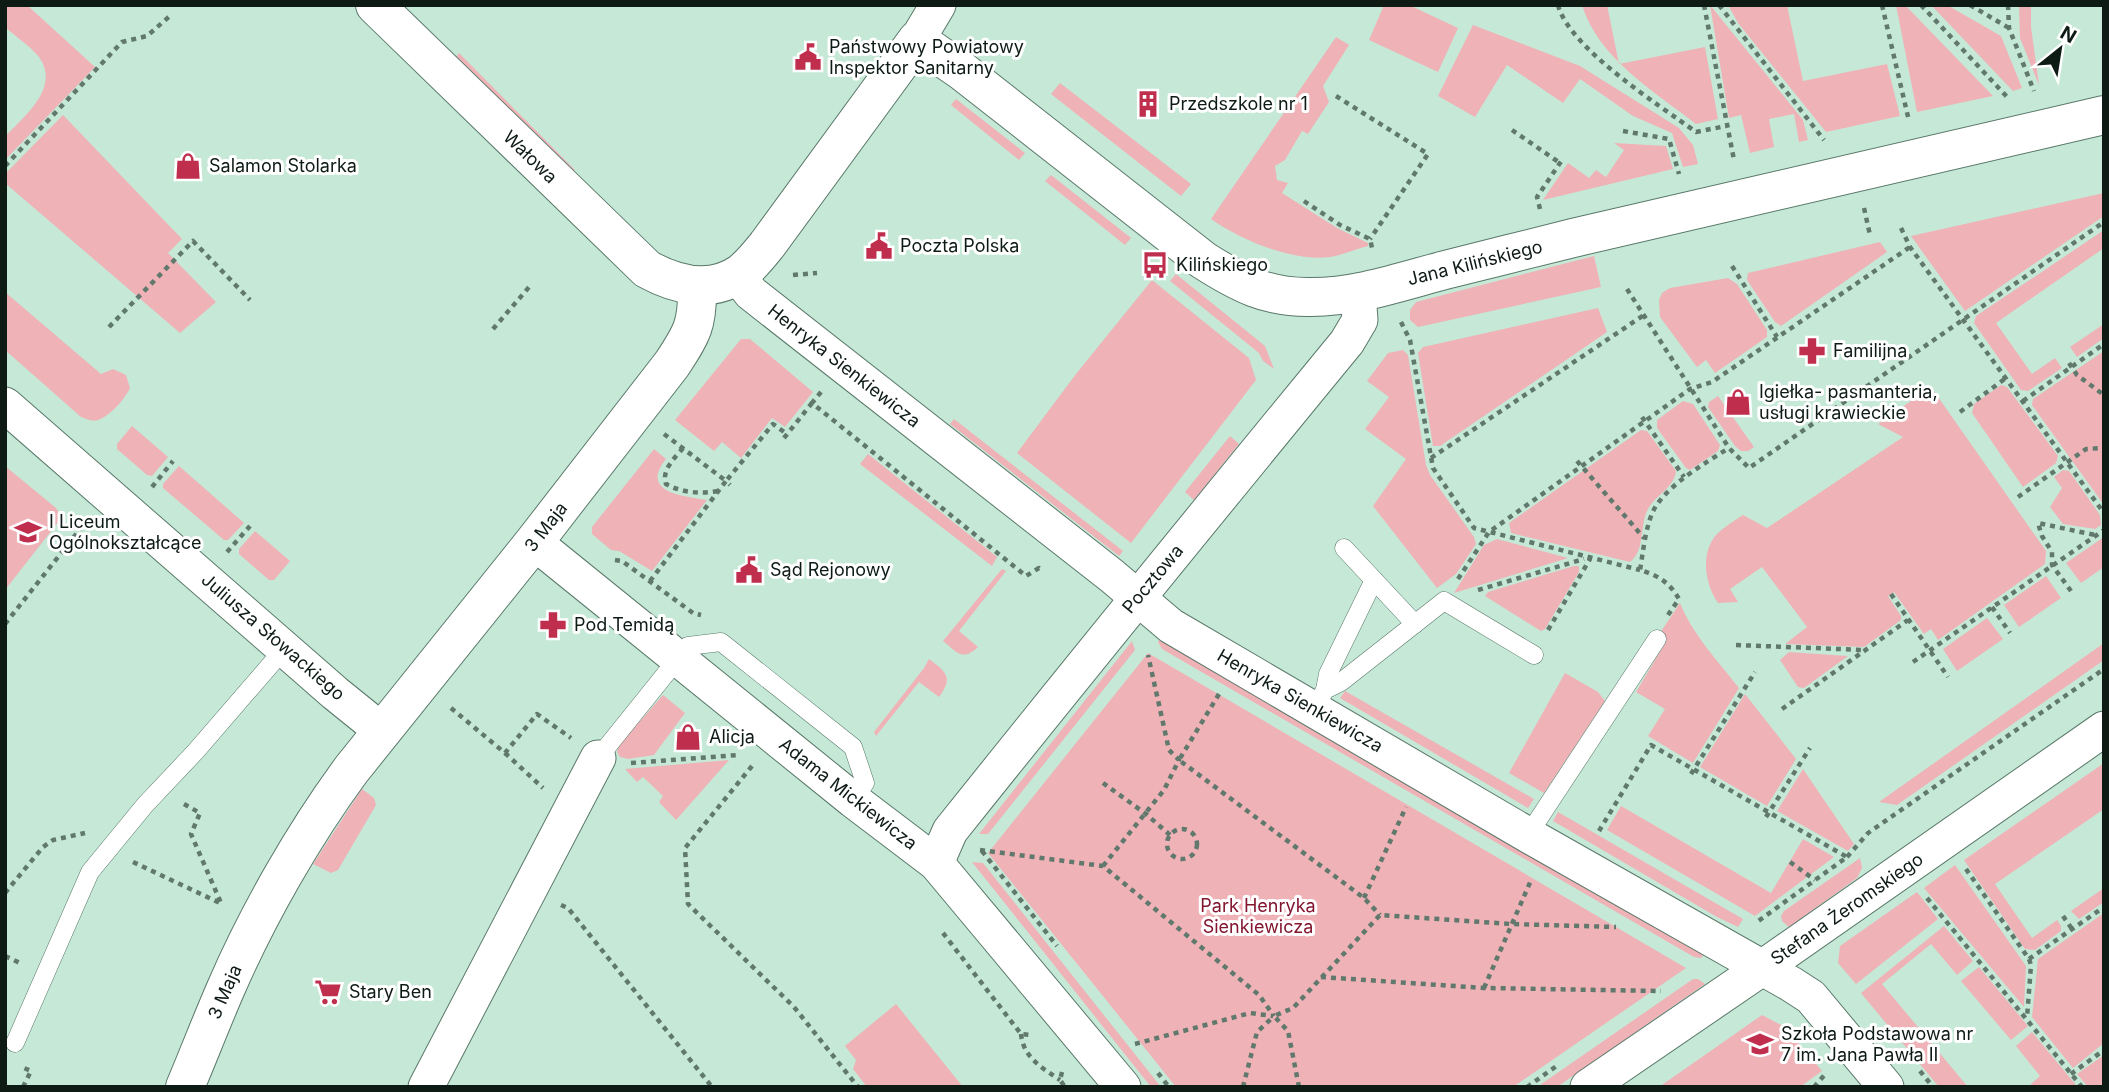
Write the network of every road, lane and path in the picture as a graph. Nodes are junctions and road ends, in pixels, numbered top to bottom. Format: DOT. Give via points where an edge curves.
graph roads {
  1 [pos="375,5"];
  2 [pos="938,5"];
  3 [pos="1558,5"];
  4 [pos="1704,5"];
  5 [pos="1719,5"];
  6 [pos="1882,5"];
  7 [pos="1921,5"];
  8 [pos="1970,5"];
  9 [pos="2008,5"];
  10 [pos="171,15"];
  11 [pos="2009,27"];
  12 [pos="917,40"];
  13 [pos="2036,95"];
  14 [pos="1336,96"];
  15 [pos="2011,102"];
  16 [pos="2104,115"];
  17 [pos="1726,126"];
  18 [pos="1910,126"];
  19 [pos="1512,130"];
  20 [pos="1623,131"];
  21 [pos="1827,144"];
  22 [pos="1735,164"];
  23 [pos="5,166"];
  24 [pos="1680,178"];
  25 [pos="1863,204"];
  26 [pos="1540,210"];
  27 [pos="2104,222"];
  28 [pos="1900,228"];
  29 [pos="1870,235"];
  30 [pos="1370,239"];
  31 [pos="1910,247"];
  32 [pos="1732,266"];
  33 [pos="817,273"];
  34 [pos="738,275"];
  35 [pos="792,275"];
  36 [pos="530,286"];
  37 [pos="697,286"];
  38 [pos="1627,289"];
  39 [pos="1358,293"];
  40 [pos="250,300"];
  41 [pos="1644,315"];
  42 [pos="1964,319"];
  43 [pos="109,327"];
  44 [pos="493,329"];
  45 [pos="1777,337"];
  46 [pos="1410,341"];
  47 [pos="2104,344"];
  48 [pos="2070,365"];
  49 [pos="2006,378"];
  50 [pos="812,384"];
  51 [pos="1690,389"];
  52 [pos="2104,395"];
  53 [pos="2023,401"];
  54 [pos="812,403"];
  55 [pos="5,405"];
  56 [pos="1960,412"];
  57 [pos="1644,419"];
  58 [pos="658,429"];
  59 [pos="683,448"];
  60 [pos="1729,448"];
  61 [pos="2104,448"];
  62 [pos="1431,458"];
  63 [pos="173,461"];
  64 [pos="2066,463"];
  65 [pos="1579,464"];
  66 [pos="1684,477"];
  67 [pos="728,483"];
  68 [pos="152,487"];
  69 [pos="719,491"];
  70 [pos="2018,496"];
  71 [pos="1513,505"];
  72 [pos="1518,511"];
  73 [pos="82,512"];
  74 [pos="2104,513"];
  75 [pos="250,526"];
  76 [pos="2104,530"];
  77 [pos="1489,532"];
  78 [pos="2096,535"];
  79 [pos="1645,538"];
  80 [pos="534,542"];
  81 [pos="1343,548"];
  82 [pos="227,552"];
  83 [pos="1588,558"];
  84 [pos="2052,565"];
  85 [pos="1640,570"];
  86 [pos="1048,575"];
  87 [pos="1374,580"];
  88 [pos="650,581"];
  89 [pos="2071,591"];
  90 [pos="1891,594"];
  91 [pos="1137,598"];
  92 [pos="1444,601"];
  93 [pos="1992,607"];
  94 [pos="1669,614"];
  95 [pos="1908,620"];
  96 [pos="5,624"];
  97 [pos="1415,624"];
  98 [pos="2010,633"];
  99 [pos="1657,639"];
  100 [pos="1144,645"];
  101 [pos="1736,645"];
  102 [pos="285,648"];
  103 [pos="1865,650"];
  104 [pos="1929,650"];
  105 [pos="1534,654"];
  106 [pos="677,659"];
  107 [pos="1913,662"];
  108 [pos="2104,669"];
  109 [pos="1755,671"];
  110 [pos="1948,677"];
  111 [pos="1222,690"];
  112 [pos="442,700"];
  113 [pos="1319,700"];
  114 [pos="1782,709"];
  115 [pos="2104,729"];
  116 [pos="382,731"];
  117 [pos="1810,748"];
  118 [pos="746,754"];
  119 [pos="598,758"];
  120 [pos="1179,760"];
  121 [pos="756,762"];
  122 [pos="1693,771"];
  123 [pos="1104,783"];
  124 [pos="175,797"];
  125 [pos="1410,798"];
  126 [pos="1146,814"];
  127 [pos="1768,815"];
  128 [pos="131,823"];
  129 [pos="1599,831"];
  130 [pos="1170,835"];
  131 [pos="1528,835"];
  132 [pos="990,840"];
  133 [pos="981,851"];
  134 [pos="122,857"];
  135 [pos="1847,857"];
  136 [pos="1790,862"];
  137 [pos="936,863"];
  138 [pos="1103,866"];
  139 [pos="1965,868"];
  140 [pos="1535,871"];
  141 [pos="1815,880"];
  142 [pos="530,888"];
  143 [pos="5,893"];
  144 [pos="1923,893"];
  145 [pos="1364,898"];
  146 [pos="2104,906"];
  147 [pos="1380,915"];
  148 [pos="2063,916"];
  149 [pos="1757,922"];
  150 [pos="936,925"];
  151 [pos="1511,925"];
  152 [pos="1621,928"];
  153 [pos="2072,929"];
  154 [pos="1058,947"];
  155 [pos="2029,959"];
  156 [pos="1762,968"];
  157 [pos="1321,977"];
  158 [pos="1483,988"];
  159 [pos="1654,999"];
  160 [pos="1274,1016"];
  161 [pos="2027,1019"];
  162 [pos="1021,1034"];
  163 [pos="1036,1035"];
  164 [pos="15,1042"];
  165 [pos="2104,1050"];
  166 [pos="1143,1055"];
  167 [pos="36,1059"];
  168 [pos="1152,1065"];
  169 [pos="1559,1065"];
  170 [pos="1063,1069"];
  171 [pos="1830,1069"];
  172 [pos="31,1072"];
  173 [pos="2071,1074"];
  174 [pos="1060,1080"];
  175 [pos="185,1087"];
  176 [pos="426,1087"];
  177 [pos="712,1087"];
  178 [pos="858,1087"];
  179 [pos="1065,1087"];
  180 [pos="1122,1087"];
  181 [pos="1169,1087"];
  182 [pos="1243,1087"];
  183 [pos="1299,1087"];
  184 [pos="1527,1087"];
  185 [pos="1588,1087"];
  186 [pos="1814,1087"];
  187 [pos="1886,1087"];
  188 [pos="2082,1087"];
  1 -- 37 [label="street, Wałowa" via="647,269 664,279"];
  2 -- 12 [label="street"];
  3 -- 17 [label="path" via="1561,19 1607,67 1696,132"];
  4 -- 17 [label="path"];
  5 -- 21 [label="path"];
  6 -- 18 [label="path"];
  7 -- 15 [label="path"];
  8 -- 11 [label="path"];
  9 -- 11 [label="path"];
  10 -- 23 [label="path" via="147,36 122,42"];
  11 -- 13 [label="path"];
  12 -- 34 [label="street" via="767,245"];
  12 -- 39 [label="street, Jana Kilińskiego" via="1232,278 1283,296"];
  14 -- 30 [label="path" via="1428,154"];
  16 -- 39 [label="street, Jana Kilińskiego" via="1632,224"];
  17 -- 22 [label="path"];
  19 -- 26 [label="path" via="1561,161 1537,197"];
  20 -- 24 [label="path" via="1669,139"];
  25 -- 29 [label="path"];
  27 -- 42 [label="path"];
  28 -- 31 [label="path"];
  31 -- 42 [label="path"];
  31 -- 45 [label="path"];
  32 -- 45 [label="path"];
  33 -- 35 [label="path"];
  34 -- 37 [label="street"];
  34 -- 91 [label="street, Henryka Sienkiewicza" via="751,293"];
  36 -- 44 [label="path"];
  37 -- 80 [label="street, 3 Maja" via="697,311 688,340"];
  38 -- 41 [label="path"];
  39 -- 91 [label="street, Pocztowa" via="1360,320 1347,342"];
  40 -- 43 [label="path" via="193,241"];
  41 -- 51 [label="path"];
  41 -- 62 [label="path"];
  42 -- 49 [label="path"];
  42 -- 60 [label="path" via="1749,468"];
  45 -- 51 [label="path" via="1712,382"];
  46 -- 62 [label="path"];
  47 -- 48 [label="path"];
  48 -- 52 [label="path"];
  48 -- 53 [label="path"];
  49 -- 53 [label="path"];
  49 -- 56 [label="path"];
  50 -- 54 [label="path" via="821,392"];
  51 -- 57 [label="path"];
  51 -- 60 [label="path"];
  53 -- 64 [label="path"];
  54 -- 67 [label="path" via="786,436 773,424"];
  54 -- 86 [label="path" via="1026,576 1039,568"];
  55 -- 102 [label="street, Juliusza Słowackiego"];
  57 -- 65 [label="path"];
  57 -- 66 [label="path"];
  58 -- 59 [label="path"];
  59 -- 67 [label="path"];
  59 -- 69 [label="path" via="666,470 666,484 702,494"];
  60 -- 66 [label="path"];
  61 -- 64 [label="path" via="2086,449"];
  62 -- 77 [label="path" via="1433,468 1474,528"];
  63 -- 68 [label="path"];
  64 -- 70 [label="path"];
  64 -- 74 [label="path"];
  65 -- 72 [label="path"];
  65 -- 79 [label="path"];
  66 -- 79 [label="path" via="1655,507"];
  67 -- 69 [label="path"];
  69 -- 88 [label="path"];
  71 -- 72 [label="path"];
  72 -- 77 [label="path"];
  73 -- 96 [label="path" via="81,528"];
  75 -- 82 [label="path"];
  76 -- 78 [label="path"];
  77 -- 83 [label="path"];
  77 -- 92 [label="path"];
  78 -- 84 [label="path"];
  78 -- 84 [label="path" via="2038,523 2052,552"];
  79 -- 85 [label="path"];
  80 -- 106 [label="street, Adama Mickiewicza"];
  80 -- 116 [label="street, 3 Maja"];
  81 -- 87 [label="lane"];
  83 -- 85 [label="path"];
  83 -- 92 [label="path"];
  83 -- 105 [label="path"];
  84 -- 89 [label="path"];
  84 -- 93 [label="path"];
  85 -- 94 [label="path" via="1670,585 1679,599"];
  87 -- 97 [label="lane"];
  87 -- 113 [label="lane"];
  90 -- 95 [label="path"];
  91 -- 113 [label="street, Henryka Sienkiewicza" via="1171,626"];
  91 -- 137 [label="street, Pocztowa" via="950,831"];
  92 -- 97 [label="lane"];
  92 -- 105 [label="lane"];
  93 -- 98 [label="path"];
  93 -- 104 [label="path"];
  95 -- 103 [label="path"];
  95 -- 104 [label="path"];
  97 -- 113 [label="lane"];
  99 -- 131 [label="lane"];
  100 -- 120 [label="path" via="1169,750"];
  101 -- 103 [label="path"];
  102 -- 116 [label="street, Juliusza Słowackiego"];
  102 -- 128 [label="lane"];
  103 -- 114 [label="path"];
  104 -- 107 [label="path"];
  104 -- 110 [label="path"];
  106 -- 119 [label="lane"];
  106 -- 137 [label="street, Adama Mickiewicza"];
  108 -- 135 [label="path" via="1868,833"];
  109 -- 122 [label="path"];
  111 -- 120 [label="path"];
  112 -- 119 [label="path" via="505,754 537,714"];
  113 -- 131 [label="street, Henryka Sienkiewicza"];
  115 -- 156 [label="street, Stefana Żeromskiego"];
  116 -- 175 [label="street, 3 Maja" via="325,806 272,898 227,986"];
  117 -- 127 [label="path"];
  118 -- 119 [label="path" via="618,764"];
  119 -- 142 [label="street"];
  120 -- 126 [label="path"];
  120 -- 145 [label="path"];
  121 -- 178 [label="path" via="685,848 688,904 794,1007"];
  122 -- 127 [label="path"];
  122 -- 129 [label="path" via="1651,745"];
  123 -- 126 [label="path"];
  124 -- 134 [label="path" via="200,813 191,834 221,903"];
  125 -- 145 [label="path"];
  126 -- 130 [label="path"];
  126 -- 138 [label="path"];
  127 -- 135 [label="path"];
  128 -- 143 [label="path" via="53,840"];
  128 -- 164 [label="lane" via="90,872"];
  130 -- 130 [label="path" via="1183,829 1192,833 1197,845 1193,854 1185,859 1175,857 1169,849"];
  131 -- 156 [label="street, Henryka Sienkiewicza"];
  132 -- 133 [label="path"];
  133 -- 138 [label="path"];
  133 -- 154 [label="path"];
  135 -- 141 [label="path"];
  136 -- 141 [label="path"];
  137 -- 180 [label="street, Adama Mickiewicza"];
  138 -- 160 [label="path" via="1259,996"];
  139 -- 155 [label="path"];
  140 -- 151 [label="path"];
  141 -- 149 [label="path"];
  142 -- 176 [label="street"];
  142 -- 177 [label="path" via="568,908"];
  144 -- 161 [label="path"];
  145 -- 147 [label="path"];
  146 -- 153 [label="path"];
  147 -- 151 [label="path"];
  147 -- 157 [label="path"];
  148 -- 153 [label="path"];
  150 -- 162 [label="path"];
  151 -- 152 [label="path"];
  151 -- 158 [label="path"];
  153 -- 155 [label="path"];
  155 -- 161 [label="path"];
  156 -- 185 [label="street, Stefana Żeromskiego"];
  156 -- 187 [label="street, Henryka Sienkiewicza" via="1811,997"];
  157 -- 158 [label="path"];
  157 -- 160 [label="path" via="1293,1008"];
  158 -- 159 [label="path" via="1665,991"];
  160 -- 166 [label="path" via="1250,1013 1135,1044"];
  160 -- 182 [label="path" via="1257,1032"];
  160 -- 183 [label="path" via="1288,1031"];
  161 -- 173 [label="path"];
  162 -- 163 [label="path"];
  162 -- 174 [label="path" via="1022,1045 1032,1058"];
  165 -- 173 [label="path"];
  167 -- 172 [label="path"];
  168 -- 181 [label="path"];
  169 -- 184 [label="path"];
  170 -- 174 [label="path"];
  171 -- 186 [label="path"];
  173 -- 188 [label="path"];
  174 -- 179 [label="path"];
}
